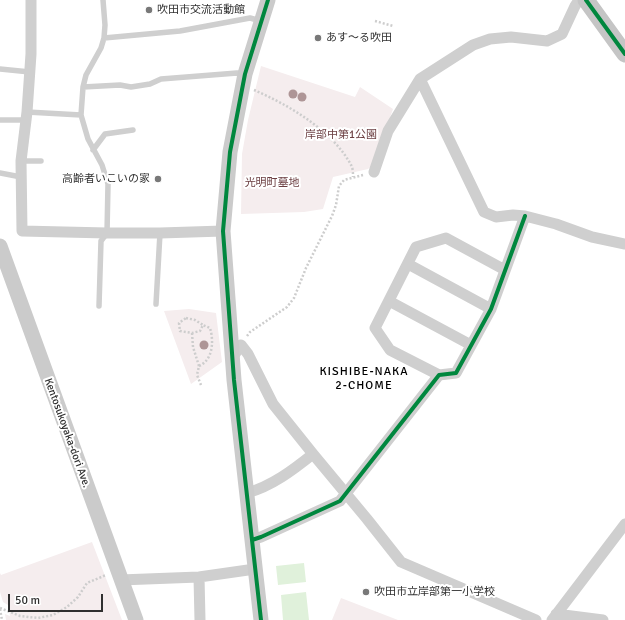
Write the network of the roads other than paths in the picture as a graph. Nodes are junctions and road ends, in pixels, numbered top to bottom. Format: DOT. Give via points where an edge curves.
graph roads {
  1 [pos="31,0"];
  2 [pos="103,0"];
  3 [pos="268,0"];
  4 [pos="579,0"];
  5 [pos="586,0"];
  6 [pos="261,21"];
  7 [pos="104,38"];
  8 [pos="625,54"];
  9 [pos="0,69"];
  10 [pos="30,72"];
  11 [pos="245,74"];
  12 [pos="420,79"];
  13 [pos="83,87"];
  14 [pos="82,115"];
  15 [pos="26,116"];
  16 [pos="0,120"];
  17 [pos="133,130"];
  18 [pos="93,150"];
  19 [pos="21,161"];
  20 [pos="41,161"];
  21 [pos="374,172"];
  22 [pos="0,173"];
  23 [pos="21,177"];
  24 [pos="525,216"];
  25 [pos="224,231"];
  26 [pos="160,233"];
  27 [pos="107,234"];
  28 [pos="625,244"];
  29 [pos="0,246"];
  30 [pos="408,264"];
  31 [pos="505,270"];
  32 [pos="389,301"];
  33 [pos="156,304"];
  34 [pos="99,306"];
  35 [pos="491,310"];
  36 [pos="471,345"];
  37 [pos="237,351"];
  38 [pos="439,375"];
  39 [pos="313,454"];
  40 [pos="346,492"];
  41 [pos="247,493"];
  42 [pos="625,524"];
  43 [pos="252,540"];
  44 [pos="255,569"];
  45 [pos="114,577"];
  46 [pos="199,577"];
  47 [pos="554,617"];
  48 [pos="136,620"];
  49 [pos="200,620"];
  50 [pos="261,620"];
  51 [pos="536,620"];
  52 [pos="603,620"];
  1 -- 10 [label="street"];
  2 -- 7 [label="lane"];
  3 -- 6 [label="street"];
  4 -- 12 [label="street" via="562,34 548,41 511,37 490,39 473,45"];
  5 -- 8 [label="main road"];
  6 -- 7 [label="lane" via="250,18 180,31"];
  6 -- 11 [label="street"];
  7 -- 13 [label="lane"];
  9 -- 10 [label="lane"];
  10 -- 15 [label="street"];
  11 -- 13 [label="lane" via="161,79 131,87"];
  11 -- 25 [label="street" via="230,152"];
  12 -- 21 [label="street" via="388,131"];
  12 -- 24 [label="street" via="484,212 496,217"];
  13 -- 14 [label="lane"];
  14 -- 15 [label="lane"];
  14 -- 18 [label="lane"];
  15 -- 16 [label="lane"];
  15 -- 19 [label="street"];
  17 -- 18 [label="lane" via="105,134"];
  18 -- 27 [label="lane" via="102,165 108,184"];
  19 -- 20 [label="lane"];
  19 -- 23 [label="street"];
  22 -- 23 [label="lane"];
  23 -- 27 [label="street" via="22,231"];
  24 -- 28 [label="street" via="592,237"];
  24 -- 31 [label="street"];
  25 -- 26 [label="street"];
  25 -- 37 [label="street" via="230,323"];
  26 -- 27 [label="street"];
  26 -- 33 [label="lane"];
  27 -- 34 [label="lane" via="102,241"];
  29 -- 45 [label="street, Kentosukoyaka-dori Ave."];
  30 -- 31 [label="street" via="416,247 446,238"];
  30 -- 32 [label="street"];
  30 -- 35 [label="street"];
  31 -- 35 [label="street"];
  32 -- 36 [label="street"];
  32 -- 38 [label="street" via="375,328 390,350"];
  35 -- 36 [label="street"];
  36 -- 38 [label="street" via="456,373"];
  37 -- 39 [label="street" via="248,354 273,404"];
  37 -- 41 [label="street" via="234,380"];
  38 -- 40 [label="street"];
  39 -- 40 [label="street"];
  39 -- 41 [label="street" via="290,473"];
  40 -- 43 [label="street" via="340,500"];
  40 -- 51 [label="street" via="401,562"];
  41 -- 43 [label="street"];
  42 -- 47 [label="street"];
  43 -- 44 [label="street"];
  44 -- 46 [label="street"];
  44 -- 50 [label="street"];
  45 -- 46 [label="street"];
  45 -- 48 [label="street, Kentosukoyaka-dori Ave."];
  46 -- 49 [label="street"];
  47 -- 52 [label="street"];
}
